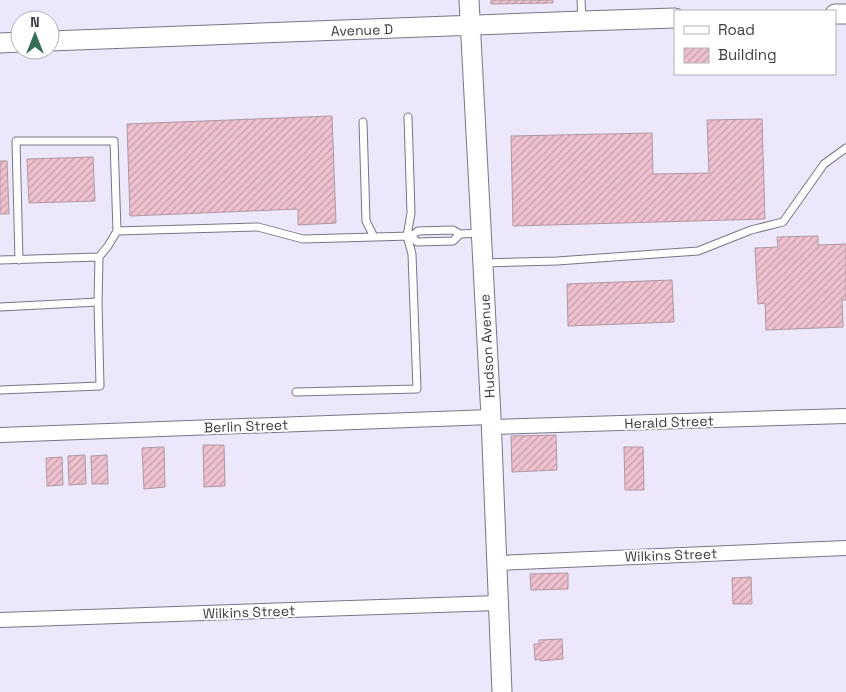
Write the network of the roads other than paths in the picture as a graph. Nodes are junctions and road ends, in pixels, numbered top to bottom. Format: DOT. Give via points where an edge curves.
graph roads {
  1 [pos="469,0"];
  2 [pos="581,0"];
  3 [pos="674,18"];
  4 [pos="582,21"];
  5 [pos="470,26"];
  6 [pos="60,41"];
  7 [pos="408,117"];
  8 [pos="363,122"];
  9 [pos="846,148"];
  10 [pos="117,231"];
  11 [pos="481,233"];
  12 [pos="460,234"];
  13 [pos="409,236"];
  14 [pos="374,237"];
  15 [pos="99,258"];
  16 [pos="0,260"];
  17 [pos="18,260"];
  18 [pos="483,263"];
  19 [pos="98,302"];
  20 [pos="0,307"];
  21 [pos="0,390"];
  22 [pos="296,392"];
  23 [pos="846,416"];
  24 [pos="491,422"];
  25 [pos="0,434"];
  26 [pos="846,548"];
  27 [pos="497,563"];
  28 [pos="498,603"];
  29 [pos="0,620"];
  30 [pos="502,692"];
  1 -- 5 [label="main road, Hudson Avenue"];
  2 -- 4 [label="lane"];
  3 -- 4 [label="main road, Avenue D"];
  4 -- 5 [label="main road, Avenue D"];
  5 -- 6 [label="main road, Avenue D"];
  5 -- 11 [label="main road, Hudson Avenue"];
  7 -- 13 [label="lane"];
  8 -- 14 [label="lane" via="366,221"];
  9 -- 18 [label="lane" via="824,164 783,222 751,230 698,251"];
  10 -- 14 [label="lane" via="258,227 303,240"];
  10 -- 15 [label="lane"];
  10 -- 17 [label="lane" via="114,141 16,141"];
  11 -- 12 [label="lane"];
  11 -- 18 [label="main road, Hudson Avenue"];
  12 -- 13 [label="lane" via="453,230 418,230"];
  12 -- 13 [label="lane" via="453,241 432,242 417,242"];
  13 -- 14 [label="lane"];
  13 -- 22 [label="lane" via="417,389"];
  15 -- 17 [label="lane"];
  15 -- 19 [label="lane"];
  16 -- 17 [label="lane"];
  18 -- 24 [label="main road, Hudson Avenue"];
  19 -- 20 [label="lane"];
  19 -- 21 [label="lane" via="100,386"];
  23 -- 24 [label="street, Herald Street"];
  24 -- 25 [label="street, Berlin Street"];
  24 -- 27 [label="main road, Hudson Avenue"];
  26 -- 27 [label="street, Wilkins Street"];
  27 -- 28 [label="main road, Hudson Avenue"];
  28 -- 29 [label="street, Wilkins Street"];
  28 -- 30 [label="main road, Hudson Avenue"];
}
